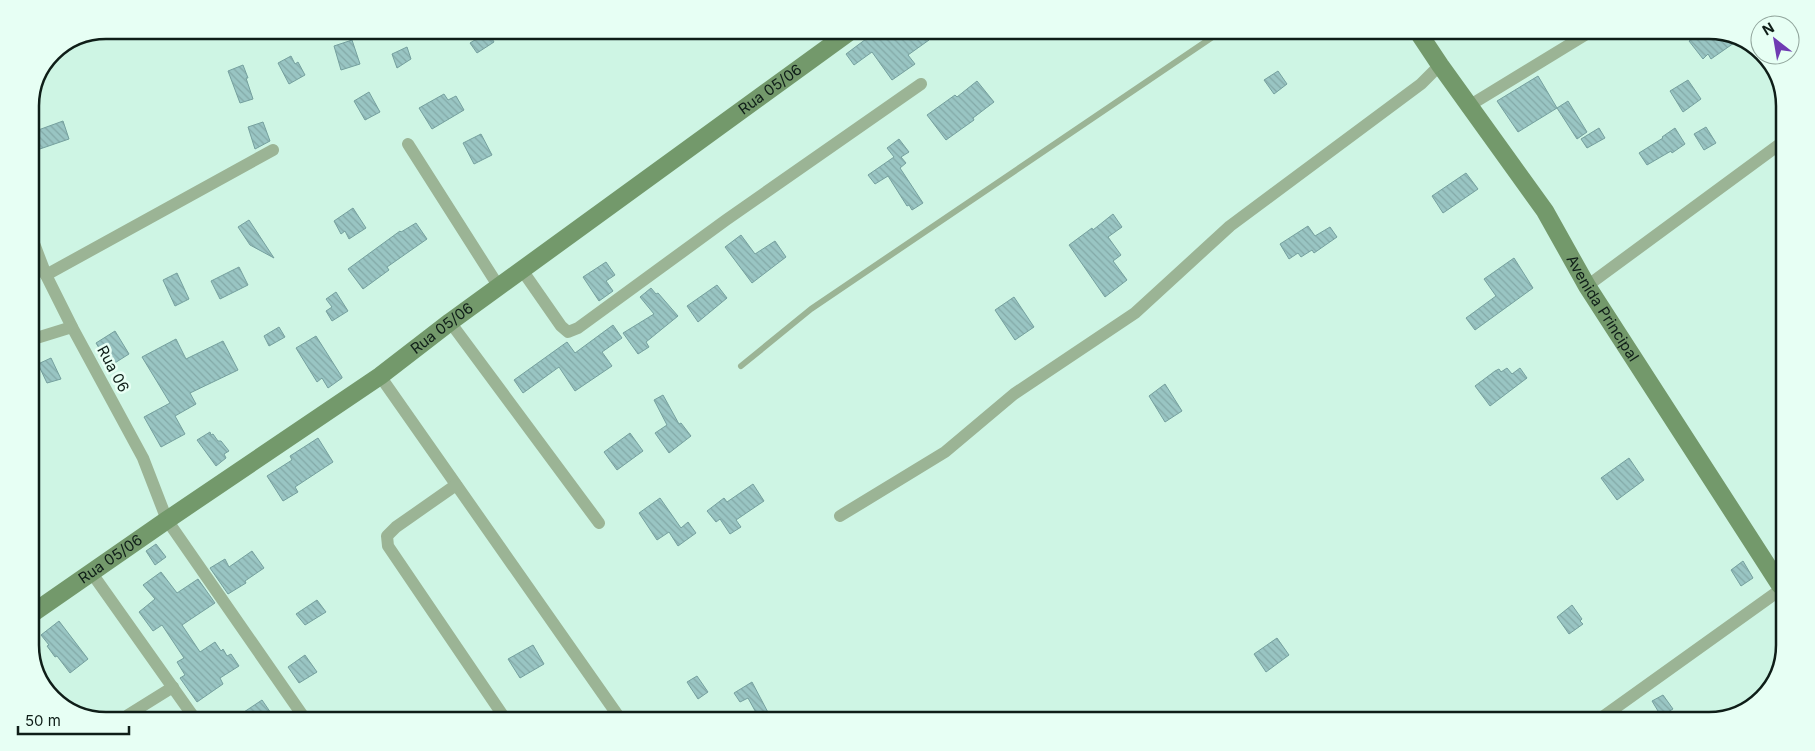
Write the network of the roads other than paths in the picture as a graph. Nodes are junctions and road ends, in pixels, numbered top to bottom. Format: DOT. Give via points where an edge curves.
graph roads {
  1 [pos="840,39"];
  2 [pos="1210,39"];
  3 [pos="1423,39"];
  4 [pos="1578,39"];
  5 [pos="1440,65"];
  6 [pos="921,84"];
  7 [pos="1468,106"];
  8 [pos="408,144"];
  9 [pos="1776,147"];
  10 [pos="273,150"];
  11 [pos="39,257"];
  12 [pos="522,270"];
  13 [pos="46,275"];
  14 [pos="1587,286"];
  15 [pos="499,287"];
  16 [pos="450,322"];
  17 [pos="72,328"];
  18 [pos="39,337"];
  19 [pos="741,366"];
  20 [pos="380,376"];
  21 [pos="456,485"];
  22 [pos="840,516"];
  23 [pos="166,520"];
  24 [pos="600,523"];
  25 [pos="92,572"];
  26 [pos="1776,579"];
  27 [pos="1776,593"];
  28 [pos="39,609"];
  29 [pos="173,688"];
  30 [pos="134,712"];
  31 [pos="191,712"];
  32 [pos="300,712"];
  33 [pos="501,712"];
  34 [pos="615,712"];
  35 [pos="1610,712"];
  1 -- 12 [label="street, Rua 05/06"];
  2 -- 19 [label="lane" via="811,308"];
  3 -- 5 [label="street, Avenida Principal"];
  4 -- 7 [label="street"];
  5 -- 7 [label="street, Avenida Principal"];
  5 -- 22 [label="street" via="1421,84 1230,226 1135,313 1014,394 945,452"];
  6 -- 12 [label="street" via="578,328 568,332 561,326"];
  7 -- 14 [label="street, Avenida Principal" via="1545,211"];
  8 -- 15 [label="street"];
  9 -- 14 [label="street"];
  10 -- 13 [label="street"];
  11 -- 13 [label="street, Rua 06"];
  12 -- 15 [label="street, Rua 05/06"];
  13 -- 17 [label="street, Rua 06"];
  14 -- 26 [label="street, Avenida Principal"];
  15 -- 16 [label="street, Rua 05/06"];
  16 -- 20 [label="street, Rua 05/06"];
  16 -- 24 [label="street"];
  17 -- 18 [label="street"];
  17 -- 23 [label="street, Rua 06" via="143,458"];
  20 -- 21 [label="street"];
  20 -- 23 [label="street, Rua 05/06"];
  21 -- 33 [label="street" via="396,527 387,536 388,546"];
  21 -- 34 [label="street"];
  23 -- 25 [label="street, Rua 05/06"];
  23 -- 32 [label="street, Rua 06"];
  25 -- 28 [label="street, Rua 05/06"];
  25 -- 29 [label="street"];
  27 -- 35 [label="street"];
  29 -- 30 [label="street"];
  29 -- 31 [label="street"];
}
